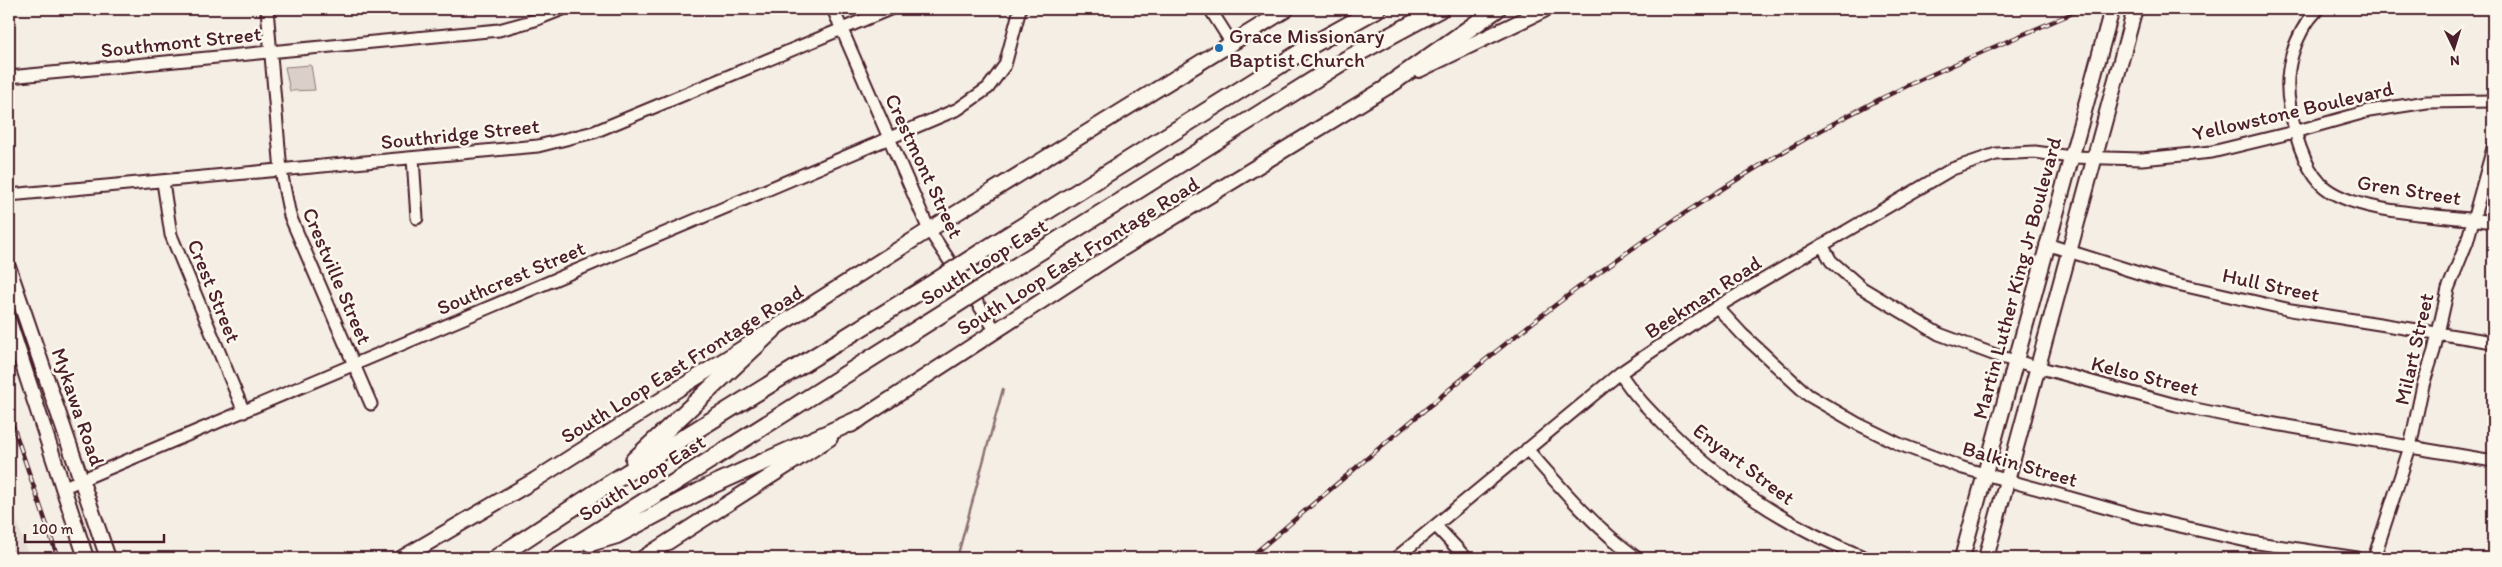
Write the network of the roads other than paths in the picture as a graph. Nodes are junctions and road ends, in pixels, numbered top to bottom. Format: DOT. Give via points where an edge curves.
graph roads {
  1 [pos="268,9"];
  2 [pos="563,9"];
  3 [pos="834,9"];
  4 [pos="890,9"];
  5 [pos="1020,9"];
  6 [pos="1210,9"];
  7 [pos="1286,9"];
  8 [pos="1377,9"];
  9 [pos="1440,9"];
  10 [pos="1498,9"];
  11 [pos="1546,9"];
  12 [pos="2112,9"];
  13 [pos="2133,9"];
  14 [pos="2318,9"];
  15 [pos="842,29"];
  16 [pos="1231,42"];
  17 [pos="271,52"];
  18 [pos="9,77"];
  19 [pos="1390,85"];
  20 [pos="2493,101"];
  21 [pos="2294,132"];
  22 [pos="888,138"];
  23 [pos="2493,148"];
  24 [pos="2071,157"];
  25 [pos="413,158"];
  26 [pos="2095,158"];
  27 [pos="281,170"];
  28 [pos="163,182"];
  29 [pos="9,195"];
  30 [pos="417,218"];
  31 [pos="2473,219"];
  32 [pos="2493,222"];
  33 [pos="929,230"];
  34 [pos="2046,244"];
  35 [pos="1822,245"];
  36 [pos="2068,250"];
  37 [pos="9,269"];
  38 [pos="1717,307"];
  39 [pos="23,311"];
  40 [pos="9,316"];
  41 [pos="9,322"];
  42 [pos="773,330"];
  43 [pos="996,331"];
  44 [pos="2439,333"];
  45 [pos="2493,342"];
  46 [pos="2015,362"];
  47 [pos="354,365"];
  48 [pos="2039,368"];
  49 [pos="1620,373"];
  50 [pos="371,404"];
  51 [pos="244,412"];
  52 [pos="859,419"];
  53 [pos="2410,447"];
  54 [pos="1527,449"];
  55 [pos="2493,461"];
  56 [pos="1984,473"];
  57 [pos="82,480"];
  58 [pos="2007,480"];
  59 [pos="609,484"];
  60 [pos="62,488"];
  61 [pos="1436,526"];
  62 [pos="561,555"];
  63 [pos="86,558"];
  64 [pos="108,558"];
  65 [pos="402,558"];
  66 [pos="496,558"];
  67 [pos="643,558"];
  68 [pos="1396,558"];
  69 [pos="1466,558"];
  70 [pos="1637,558"];
  71 [pos="1866,558"];
  72 [pos="1962,558"];
  73 [pos="1986,558"];
  74 [pos="2357,558"];
  75 [pos="2374,558"];
  1 -- 17 [label="street, Crestville Street"];
  2 -- 17 [label="street, Southmont Street" via="499,30"];
  3 -- 15 [label="street, Crestmont Street"];
  4 -- 15 [label="street, Southridge Street"];
  5 -- 22 [label="street, Southcrest Street" via="1005,65 988,88 958,109"];
  6 -- 16 [label="street"];
  7 -- 16 [label="main road, South Loop East Frontage Road"];
  8 -- 59 [label="highway, South Loop East, bridge" via="1312,45"];
  9 -- 62 [label="highway, South Loop East, bridge" via="1347,59"];
  10 -- 19 [label="highway"];
  11 -- 19 [label="main road, South Loop East Frontage Road"];
  12 -- 24 [label="main road, Martin Luther King Jr Boulevard"];
  13 -- 26 [label="main road, Martin Luther King Jr Boulevard"];
  14 -- 21 [label="street, Gren Street" via="2299,35 2289,67 2287,85"];
  15 -- 22 [label="street, Crestmont Street"];
  15 -- 25 [label="street, Southridge Street" via="594,132 538,146"];
  16 -- 33 [label="main road, South Loop East Frontage Road"];
  17 -- 18 [label="street, Southmont Street"];
  17 -- 27 [label="street, Crestville Street"];
  19 -- 43 [label="main road, South Loop East Frontage Road" via="1120,250"];
  20 -- 21 [label="street, Yellowstone Boulevard" via="2427,102 2347,117"];
  21 -- 26 [label="street, Yellowstone Boulevard" via="2212,152 2142,159"];
  21 -- 31 [label="street, Gren Street" via="2303,155 2321,184 2347,201 2362,206"];
  22 -- 33 [label="street, Crestmont Street"];
  22 -- 47 [label="street, Southcrest Street"];
  23 -- 31 [label="street, Milart Street"];
  24 -- 26 [label="street, Yellowstone Boulevard"];
  24 -- 34 [label="main road, Martin Luther King Jr Boulevard"];
  24 -- 35 [label="street, Beekman Road" via="2035,152 1996,154 1952,169"];
  25 -- 27 [label="street, Southridge Street"];
  25 -- 30 [label="street"];
  26 -- 36 [label="main road, Martin Luther King Jr Boulevard"];
  27 -- 28 [label="street, Southridge Street"];
  27 -- 47 [label="street, Crestville Street" via="290,216"];
  28 -- 29 [label="street, Southridge Street"];
  28 -- 51 [label="street, Crest Street" via="171,235"];
  31 -- 32 [label="street, Gren Street"];
  31 -- 44 [label="street, Milart Street" via="2448,289"];
  33 -- 42 [label="main road, South Loop East Frontage Road"];
  33 -- 43 [label="street, Crestmont Street"];
  34 -- 36 [label="street, Hull Street"];
  34 -- 46 [label="main road, Martin Luther King Jr Boulevard"];
  35 -- 38 [label="street, Beekman Road"];
  35 -- 46 [label="street, Kelso Street" via="1831,261 1862,288 1939,334"];
  36 -- 44 [label="street, Hull Street" via="2164,281 2281,308"];
  36 -- 48 [label="main road, Martin Luther King Jr Boulevard"];
  37 -- 39 [label="main road, Mykawa Road"];
  38 -- 49 [label="street, Beekman Road"];
  38 -- 56 [label="street, Balkin Street" via="1808,396 1899,444"];
  39 -- 40 [label="main road"];
  39 -- 57 [label="main road, Mykawa Road"];
  41 -- 60 [label="main road, Mykawa Road"];
  42 -- 59 [label="highway"];
  42 -- 65 [label="main road, South Loop East Frontage Road" via="535,480"];
  43 -- 52 [label="main road, South Loop East Frontage Road"];
  44 -- 45 [label="street, Hull Street"];
  44 -- 53 [label="street, Milart Street" via="2422,385"];
  46 -- 48 [label="street, Kelso Street"];
  46 -- 56 [label="main road, Martin Luther King Jr Boulevard"];
  47 -- 50 [label="street, Crestville Street"];
  47 -- 51 [label="street, Southcrest Street"];
  48 -- 53 [label="street, Kelso Street" via="2176,405"];
  48 -- 58 [label="main road, Martin Luther King Jr Boulevard"];
  49 -- 54 [label="street, Beekman Road"];
  49 -- 71 [label="street, Enyart Street" via="1633,394 1697,459 1767,510 1839,548"];
  51 -- 57 [label="street, Southcrest Street"];
  52 -- 62 [label="highway" via="708,487 617,535"];
  52 -- 67 [label="main road, South Loop East Frontage Road"];
  53 -- 55 [label="street, Kelso Street"];
  53 -- 75 [label="street, Milart Street"];
  54 -- 61 [label="street, Beekman Road"];
  54 -- 70 [label="street" via="1614,542"];
  56 -- 58 [label="street, Balkin Street"];
  56 -- 72 [label="main road, Martin Luther King Jr Boulevard"];
  57 -- 60 [label="street, Southcrest Street"];
  57 -- 64 [label="main road, Mykawa Road"];
  58 -- 73 [label="main road, Martin Luther King Jr Boulevard"];
  58 -- 74 [label="street, Balkin Street" via="2135,516 2251,542"];
  59 -- 66 [label="highway, South Loop East"];
  60 -- 63 [label="main road, Mykawa Road"];
  61 -- 68 [label="street, Beekman Road"];
  61 -- 69 [label="street"];
}
